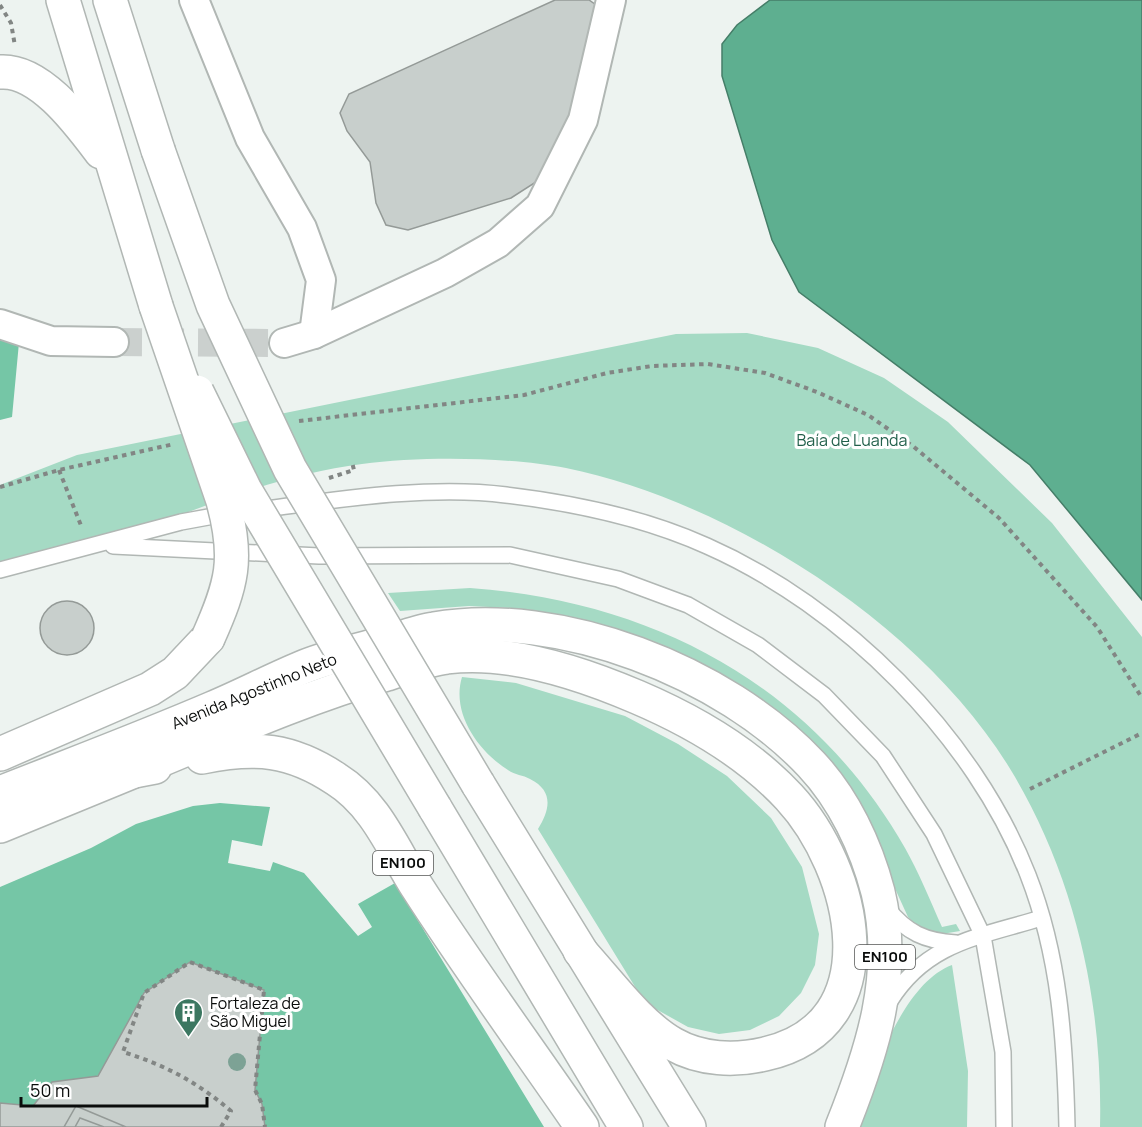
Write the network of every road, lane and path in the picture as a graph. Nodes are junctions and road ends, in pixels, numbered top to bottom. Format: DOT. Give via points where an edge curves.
graph roads {
  1 [pos="63,0"];
  2 [pos="110,0"];
  3 [pos="194,0"];
  4 [pos="611,0"];
  5 [pos="0,5"];
  6 [pos="7,61"];
  7 [pos="114,168"];
  8 [pos="156,306"];
  9 [pos="0,324"];
  10 [pos="314,334"];
  11 [pos="114,342"];
  12 [pos="284,344"];
  13 [pos="303,420"];
  14 [pos="164,446"];
  15 [pos="352,462"];
  16 [pos="59,470"];
  17 [pos="326,479"];
  18 [pos="0,487"];
  19 [pos="72,530"];
  20 [pos="98,546"];
  21 [pos="0,570"];
  22 [pos="1142,698"];
  23 [pos="1142,733"];
  24 [pos="0,754"];
  25 [pos="134,771"];
  26 [pos="1030,789"];
  27 [pos="0,793"];
  28 [pos="0,826"];
  29 [pos="878,894"];
  30 [pos="1041,918"];
  31 [pos="983,936"];
  32 [pos="956,943"];
  33 [pos="580,951"];
  34 [pos="878,1018"];
  35 [pos="221,1127"];
  36 [pos="265,1127"];
  37 [pos="582,1127"];
  38 [pos="626,1127"];
  39 [pos="688,1127"];
  40 [pos="842,1127"];
  41 [pos="1004,1127"];
  42 [pos="1067,1127"];
  1 -- 7 [label="main road"];
  2 -- 33 [label="main road, bridge" via="213,305 290,469"];
  3 -- 10 [label="street" via="250,138 302,228 321,280"];
  4 -- 10 [label="street" via="584,120 540,206 498,243"];
  5 -- 6 [label="path" via="11,23"];
  6 -- 7 [label="main road" via="12,71 42,88 69,111"];
  7 -- 8 [label="main road"];
  8 -- 24 [label="main road, bridge" via="231,533 234,553 225,601 208,638 176,673 150,689"];
  8 -- 38 [label="main road, bridge" via="245,490"];
  9 -- 11 [label="street" via="51,341"];
  10 -- 12 [label="street"];
  13 -- 22 [label="path" via="524,395 607,373 652,366 708,364 765,374 868,415 914,447 999,518 1097,627"];
  14 -- 16 [label="path"];
  15 -- 17 [label="path" via="354,470"];
  16 -- 18 [label="path"];
  16 -- 19 [label="path" via="82,528"];
  20 -- 21 [label="lane"];
  20 -- 30 [label="lane" via="218,514 433,491 506,495 624,516 707,546 788,589 867,649 945,733 992,801 1028,875"];
  20 -- 31 [label="lane" via="331,556 510,555 618,579 688,604 758,645 824,695 883,756 934,834"];
  23 -- 26 [label="path"];
  25 -- 28 [label="main road, EN100"];
  25 -- 33 [label="main road" via="331,690 446,657 522,661 611,686 663,708 751,762 790,798 817,834 836,870 847,906 851,956 834,1008 817,1029 800,1042 751,1058 721,1058 695,1054 656,1032"];
  25 -- 37 [label="main road, EN100" via="224,752 272,751 314,766 362,799"];
  27 -- 29 [label="main road, Avenida Agostinho Neto / EN100" via="309,665 432,629 515,626 624,647 672,667 749,712 811,764 835,795 861,840"];
  29 -- 32 [label="lane" via="894,917 920,938"];
  29 -- 34 [label="main road, Avenida Agostinho Neto / EN100" via="885,957 883,1001"];
  30 -- 31 [label="lane"];
  30 -- 42 [label="lane" via="1062,1010"];
  31 -- 32 [label="lane"];
  31 -- 41 [label="lane" via="1003,1052"];
  32 -- 34 [label="lane" via="916,968"];
  33 -- 39 [label="main road"];
  34 -- 40 [label="main road, Avenida Agostinho Neto / EN100" via="863,1076"];
  35 -- 36 [label="path" via="231,1111 208,1091 173,1070 123,1052 144,993 190,962 264,990 255,1090 262,1104"];
}
